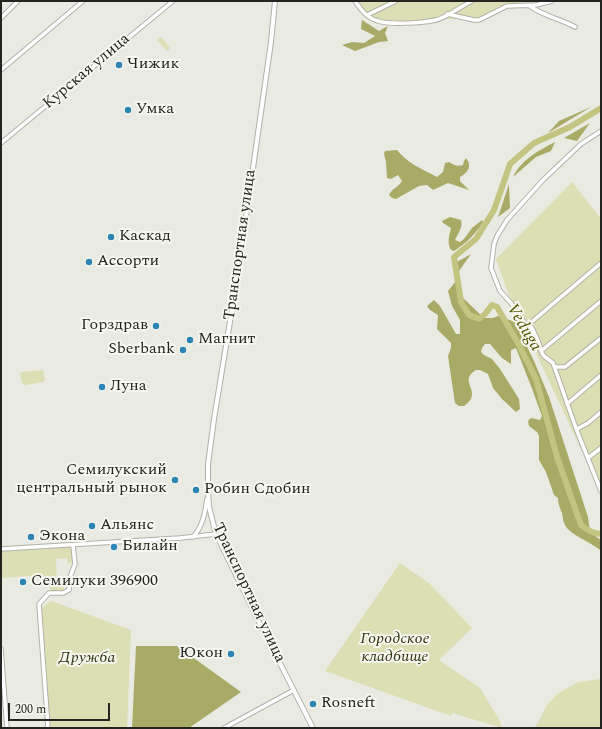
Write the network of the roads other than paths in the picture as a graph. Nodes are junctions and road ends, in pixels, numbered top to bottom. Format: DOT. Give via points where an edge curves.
graph roads {
  1 [pos="18,1"];
  2 [pos="84,1"];
  3 [pos="174,1"];
  4 [pos="275,1"];
  5 [pos="355,1"];
  6 [pos="396,1"];
  7 [pos="472,1"];
  8 [pos="552,1"];
  9 [pos="529,6"];
  10 [pos="447,14"];
  11 [pos="367,15"];
  12 [pos="1,18"];
  13 [pos="575,27"];
  14 [pos="1,70"];
  15 [pos="601,131"];
  16 [pos="1,143"];
  17 [pos="601,263"];
  18 [pos="601,301"];
  19 [pos="528,325"];
  20 [pos="601,338"];
  21 [pos="541,351"];
  22 [pos="555,367"];
  23 [pos="601,376"];
  24 [pos="567,404"];
  25 [pos="601,412"];
  26 [pos="576,430"];
  27 [pos="601,448"];
  28 [pos="588,458"];
  29 [pos="601,489"];
  30 [pos="208,494"];
  31 [pos="216,534"];
  32 [pos="193,537"];
  33 [pos="73,545"];
  34 [pos="1,549"];
  35 [pos="1,649"];
  36 [pos="2,690"];
  37 [pos="294,690"];
  38 [pos="7,728"];
  39 [pos="48,728"];
  40 [pos="224,728"];
  41 [pos="314,728"];
  1 -- 12 [label="street"];
  2 -- 14 [label="street"];
  3 -- 16 [label="street, Курская улица"];
  4 -- 30 [label="main road, Транспортная улица" via="238,273 214,419 208,464"];
  5 -- 11 [label="street"];
  6 -- 11 [label="street"];
  7 -- 10 [label="street"];
  8 -- 9 [label="street"];
  9 -- 10 [label="street" via="507,6 479,20"];
  9 -- 13 [label="street"];
  10 -- 11 [label="street" via="436,20 410,23 378,21"];
  15 -- 19 [label="street" via="581,144 558,165 507,220 497,236 491,268 500,291"];
  17 -- 19 [label="street"];
  18 -- 21 [label="street"];
  19 -- 21 [label="street" via="535,334"];
  20 -- 22 [label="street" via="565,367"];
  21 -- 22 [label="street"];
  22 -- 24 [label="street"];
  23 -- 24 [label="street"];
  24 -- 26 [label="street"];
  25 -- 26 [label="street"];
  26 -- 28 [label="street"];
  27 -- 28 [label="street"];
  28 -- 29 [label="street"];
  30 -- 31 [label="main road, Транспортная улица"];
  30 -- 32 [label="street" via="203,522"];
  31 -- 32 [label="street"];
  31 -- 37 [label="main road, Транспортная улица"];
  32 -- 33 [label="street"];
  33 -- 34 [label="street"];
  33 -- 39 [label="street" via="75,564 69,590 49,593 39,604"];
  35 -- 36 [label="street"];
  36 -- 38 [label="street"];
  37 -- 40 [label="street"];
  37 -- 41 [label="main road, Транспортная улица"];
}
